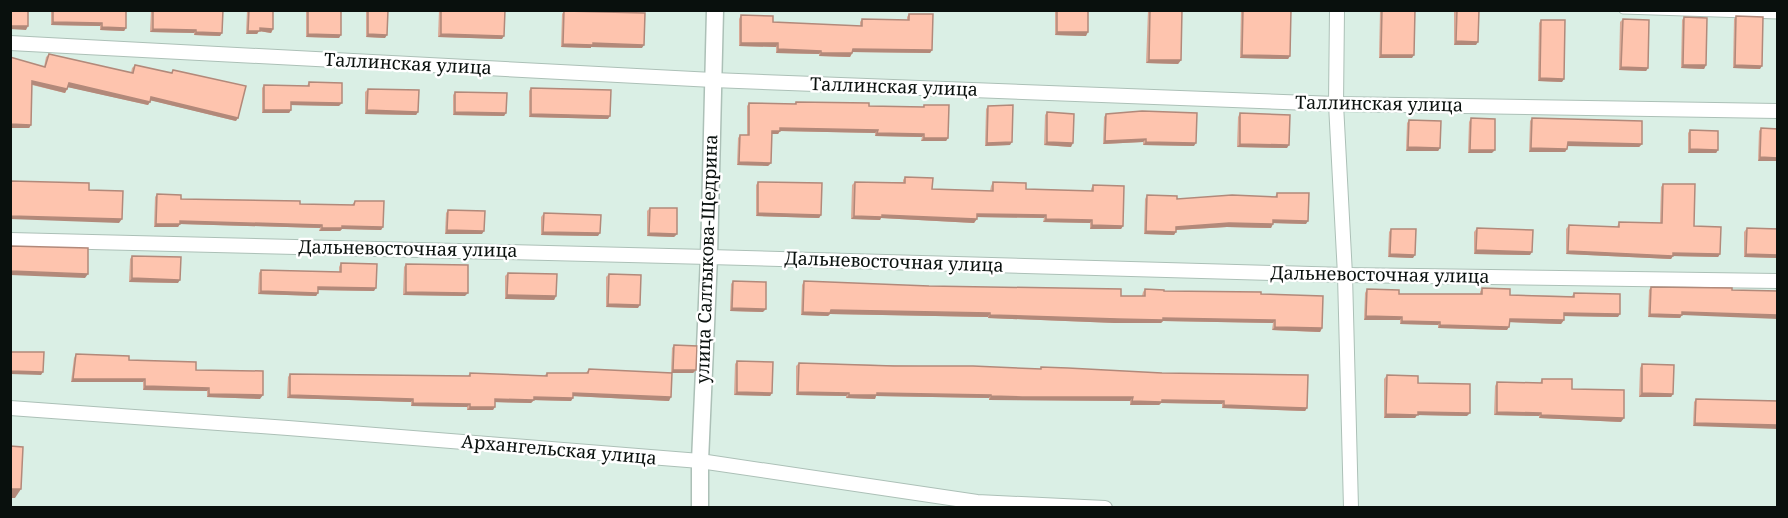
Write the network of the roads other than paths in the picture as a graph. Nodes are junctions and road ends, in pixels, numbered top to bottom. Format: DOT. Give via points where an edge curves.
graph roads {
  1 [pos="715,10"];
  2 [pos="1337,10"];
  3 [pos="1623,10"];
  4 [pos="1744,13"];
  5 [pos="1778,15"];
  6 [pos="10,43"];
  7 [pos="713,80"];
  8 [pos="1336,104"];
  9 [pos="1778,111"];
  10 [pos="10,240"];
  11 [pos="709,257"];
  12 [pos="1345,275"];
  13 [pos="1778,281"];
  14 [pos="10,408"];
  15 [pos="700,461"];
  16 [pos="700,507"];
  17 [pos="1105,507"];
  18 [pos="1351,507"];
  1 -- 7 [label="street, улица Салтыкова-Щедрина"];
  2 -- 8 [label="street"];
  3 -- 4 [label="lane"];
  4 -- 5 [label="lane"];
  6 -- 7 [label="street, Таллинская улица"];
  7 -- 8 [label="street, Таллинская улица"];
  7 -- 11 [label="street, улица Салтыкова-Щедрина"];
  8 -- 9 [label="street, Таллинская улица"];
  8 -- 12 [label="street"];
  10 -- 11 [label="street, Дальневосточная улица"];
  11 -- 12 [label="street, Дальневосточная улица"];
  11 -- 15 [label="street, улица Салтыкова-Щедрина"];
  12 -- 13 [label="street, Дальневосточная улица"];
  12 -- 18 [label="street"];
  14 -- 15 [label="street, Архангельская улица"];
  15 -- 16 [label="street, улица Салтыкова-Щедрина"];
  15 -- 17 [label="street, Архангельская улица" via="977,502"];
}
